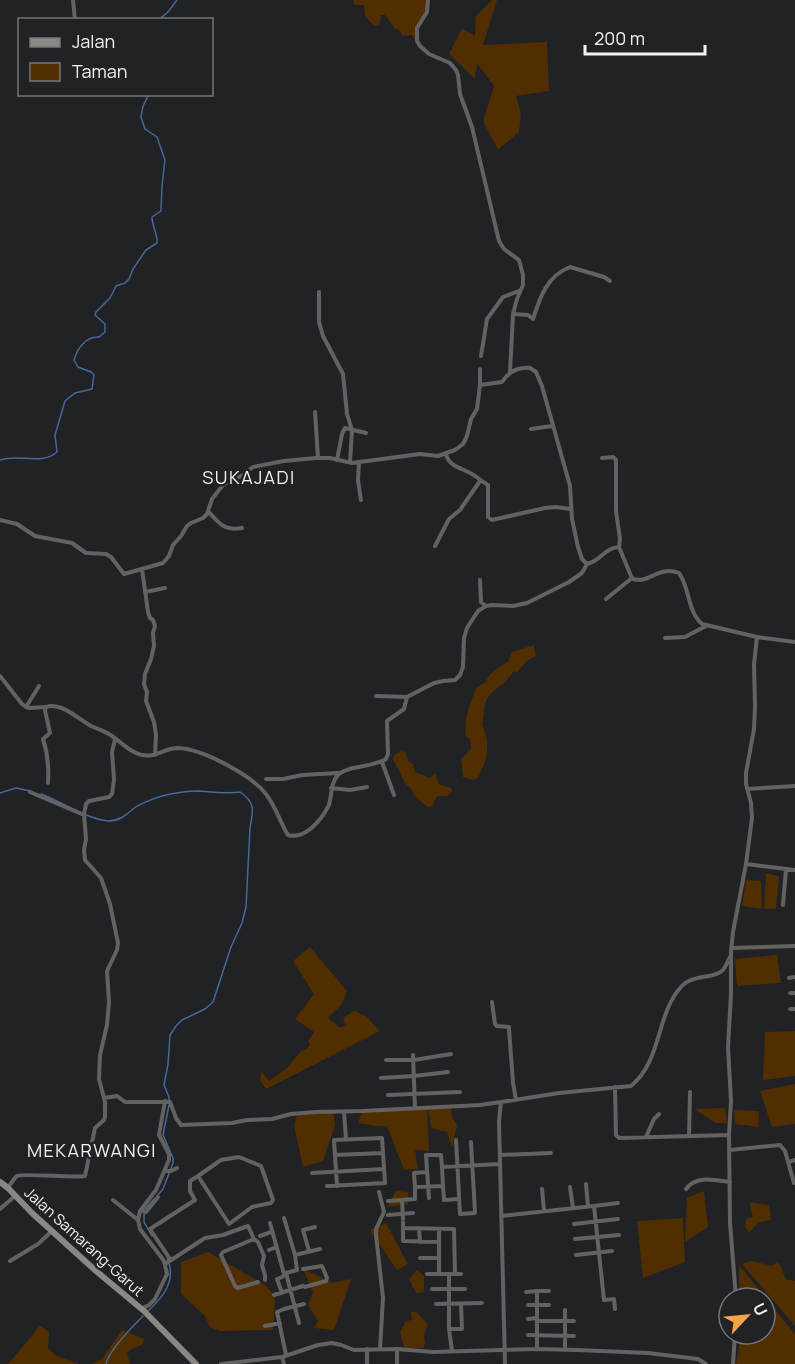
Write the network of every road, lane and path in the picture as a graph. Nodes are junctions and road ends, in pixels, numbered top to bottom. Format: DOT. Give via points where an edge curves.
graph roads {
  1 [pos="73,0"];
  2 [pos="428,0"];
  3 [pos="75,18"];
  4 [pos="610,281"];
  5 [pos="520,291"];
  6 [pos="319,292"];
  7 [pos="513,314"];
  8 [pos="481,357"];
  9 [pos="480,369"];
  10 [pos="510,373"];
  11 [pos="480,385"];
  12 [pos="315,412"];
  13 [pos="552,426"];
  14 [pos="531,429"];
  15 [pos="352,430"];
  16 [pos="366,433"];
  17 [pos="446,454"];
  18 [pos="318,458"];
  19 [pos="602,458"];
  20 [pos="337,460"];
  21 [pos="350,462"];
  22 [pos="359,462"];
  23 [pos="480,481"];
  24 [pos="361,500"];
  25 [pos="571,509"];
  26 [pos="208,511"];
  27 [pos="0,520"];
  28 [pos="242,528"];
  29 [pos="435,546"];
  30 [pos="620,547"];
  31 [pos="587,564"];
  32 [pos="142,569"];
  33 [pos="632,578"];
  34 [pos="480,580"];
  35 [pos="165,588"];
  36 [pos="145,592"];
  37 [pos="606,599"];
  38 [pos="486,606"];
  39 [pos="707,626"];
  40 [pos="757,637"];
  41 [pos="665,638"];
  42 [pos="795,642"];
  43 [pos="0,676"];
  44 [pos="39,686"];
  45 [pos="376,696"];
  46 [pos="407,697"];
  47 [pos="26,707"];
  48 [pos="46,707"];
  49 [pos="115,738"];
  50 [pos="155,755"];
  51 [pos="382,762"];
  52 [pos="339,773"];
  53 [pos="266,780"];
  54 [pos="48,783"];
  55 [pos="795,786"];
  56 [pos="367,787"];
  57 [pos="331,788"];
  58 [pos="747,789"];
  59 [pos="30,792"];
  60 [pos="394,795"];
  61 [pos="85,813"];
  62 [pos="746,864"];
  63 [pos="786,869"];
  64 [pos="795,870"];
  65 [pos="783,905"];
  66 [pos="795,946"];
  67 [pos="731,948"];
  68 [pos="730,955"];
  69 [pos="795,977"];
  70 [pos="789,978"];
  71 [pos="492,1002"];
  72 [pos="451,1054"];
  73 [pos="414,1057"];
  74 [pos="386,1060"];
  75 [pos="448,1072"];
  76 [pos="414,1076"];
  77 [pos="381,1078"];
  78 [pos="615,1088"];
  79 [pos="460,1092"];
  80 [pos="690,1092"];
  81 [pos="415,1094"];
  82 [pos="388,1095"];
  83 [pos="104,1098"];
  84 [pos="516,1100"];
  85 [pos="167,1102"];
  86 [pos="501,1102"];
  87 [pos="416,1108"];
  88 [pos="344,1112"];
  89 [pos="659,1114"];
  90 [pos="729,1135"];
  91 [pos="689,1136"];
  92 [pos="646,1137"];
  93 [pos="345,1140"];
  94 [pos="456,1140"];
  95 [pos="471,1142"];
  96 [pos="730,1150"];
  97 [pos="383,1153"];
  98 [pos="551,1153"];
  99 [pos="335,1155"];
  100 [pos="500,1155"];
  101 [pos="795,1160"];
  102 [pos="789,1162"];
  103 [pos="500,1164"];
  104 [pos="472,1165"];
  105 [pos="458,1166"];
  106 [pos="442,1167"];
  107 [pos="177,1168"];
  108 [pos="384,1169"];
  109 [pos="168,1171"];
  110 [pos="336,1172"];
  111 [pos="427,1172"];
  112 [pos="312,1173"];
  113 [pos="198,1176"];
  114 [pos="0,1182"];
  115 [pos="730,1182"];
  116 [pos="794,1183"];
  117 [pos="586,1184"];
  118 [pos="327,1186"];
  119 [pos="337,1186"];
  120 [pos="428,1186"];
  121 [pos="443,1186"];
  122 [pos="415,1187"];
  123 [pos="570,1187"];
  124 [pos="8,1188"];
  125 [pos="542,1189"];
  126 [pos="686,1189"];
  127 [pos="379,1192"];
  128 [pos="15,1196"];
  129 [pos="158,1197"];
  130 [pos="429,1198"];
  131 [pos="459,1199"];
  132 [pos="113,1200"];
  133 [pos="402,1200"];
  134 [pos="388,1201"];
  135 [pos="618,1203"];
  136 [pos="591,1206"];
  137 [pos="573,1208"];
  138 [pos="0,1209"];
  139 [pos="143,1211"];
  140 [pos="544,1211"];
  141 [pos="413,1214"];
  142 [pos="388,1215"];
  143 [pos="501,1216"];
  144 [pos="284,1218"];
  145 [pos="403,1218"];
  146 [pos="138,1220"];
  147 [pos="618,1220"];
  148 [pos="596,1222"];
  149 [pos="270,1223"];
  150 [pos="229,1224"];
  151 [pos="574,1224"];
  152 [pos="315,1227"];
  153 [pos="403,1228"];
  154 [pos="232,1229"];
  155 [pos="420,1229"];
  156 [pos="438,1229"];
  157 [pos="52,1231"];
  158 [pos="271,1232"];
  159 [pos="618,1235"];
  160 [pos="260,1236"];
  161 [pos="597,1237"];
  162 [pos="254,1239"];
  163 [pos="575,1239"];
  164 [pos="420,1242"];
  165 [pos="439,1242"];
  166 [pos="276,1248"];
  167 [pos="320,1249"];
  168 [pos="269,1250"];
  169 [pos="309,1251"];
  170 [pos="612,1251"];
  171 [pos="599,1252"];
  172 [pos="576,1255"];
  173 [pos="294,1256"];
  174 [pos="420,1258"];
  175 [pos="439,1258"];
  176 [pos="10,1261"];
  177 [pos="167,1262"];
  178 [pos="300,1269"];
  179 [pos="285,1274"];
  180 [pos="428,1274"];
  181 [pos="439,1274"];
  182 [pos="449,1274"];
  183 [pos="455,1274"];
  184 [pos="461,1274"];
  185 [pos="265,1280"];
  186 [pos="258,1282"];
  187 [pos="735,1286"];
  188 [pos="432,1289"];
  189 [pos="449,1289"];
  190 [pos="465,1289"];
  191 [pos="290,1290"];
  192 [pos="549,1290"];
  193 [pos="537,1291"];
  194 [pos="526,1292"];
  195 [pos="282,1293"];
  196 [pos="274,1295"];
  197 [pos="304,1304"];
  198 [pos="436,1304"];
  199 [pos="449,1304"];
  200 [pos="462,1304"];
  201 [pos="482,1304"];
  202 [pos="528,1305"];
  203 [pos="537,1305"];
  204 [pos="549,1305"];
  205 [pos="296,1306"];
  206 [pos="615,1309"];
  207 [pos="142,1310"];
  208 [pos="565,1310"];
  209 [pos="528,1318"];
  210 [pos="537,1320"];
  211 [pos="565,1321"];
  212 [pos="574,1321"];
  213 [pos="280,1323"];
  214 [pos="299,1323"];
  215 [pos="265,1326"];
  216 [pos="449,1329"];
  217 [pos="528,1335"];
  218 [pos="537,1335"];
  219 [pos="565,1336"];
  220 [pos="574,1336"];
  221 [pos="734,1346"];
  222 [pos="367,1349"];
  223 [pos="380,1349"];
  224 [pos="397,1349"];
  225 [pos="537,1349"];
  226 [pos="504,1350"];
  227 [pos="565,1350"];
  228 [pos="452,1351"];
  229 [pos="284,1356"];
  230 [pos="196,1364"];
  231 [pos="221,1364"];
  232 [pos="284,1364"];
  233 [pos="367,1364"];
  234 [pos="397,1364"];
  235 [pos="504,1364"];
  236 [pos="706,1364"];
  237 [pos="733,1364"];
  1 -- 3 [label="street"];
  2 -- 5 [label="street" via="427,12 417,28 417,41 423,50 456,70 500,240 504,249 520,262"];
  4 -- 7 [label="street" via="570,267 554,276 542,291 533,319"];
  5 -- 7 [label="street"];
  5 -- 8 [label="street" via="503,297 488,318"];
  6 -- 15 [label="street" via="321,330 343,374"];
  7 -- 10 [label="street"];
  9 -- 11 [label="street"];
  10 -- 11 [label="street" via="502,382"];
  10 -- 13 [label="street" via="520,368 534,370"];
  11 -- 17 [label="street" via="477,409 466,438"];
  12 -- 18 [label="street"];
  13 -- 14 [label="street"];
  13 -- 25 [label="street" via="570,486"];
  15 -- 16 [label="street"];
  15 -- 20 [label="street" via="343,430"];
  15 -- 21 [label="street"];
  17 -- 22 [label="street"];
  17 -- 23 [label="street" via="452,464"];
  18 -- 20 [label="street"];
  18 -- 26 [label="street" via="252,468 223,485"];
  19 -- 30 [label="street" via="615,458"];
  20 -- 21 [label="street"];
  21 -- 22 [label="street"];
  22 -- 24 [label="street"];
  23 -- 25 [label="street" via="488,487 488,517 492,520 545,508"];
  23 -- 29 [label="street" via="451,517"];
  25 -- 31 [label="street" via="578,547"];
  26 -- 28 [label="street" via="228,529"];
  26 -- 32 [label="street" via="187,526 167,560"];
  27 -- 32 [label="street" via="17,524 37,536 72,543 86,553 106,554 124,574"];
  30 -- 31 [label="street"];
  30 -- 33 [label="street"];
  31 -- 38 [label="street" via="569,582 527,603"];
  32 -- 36 [label="street"];
  33 -- 37 [label="street"];
  33 -- 39 [label="street" via="638,581 663,571 677,572 695,617"];
  34 -- 38 [label="street" via="481,600"];
  35 -- 36 [label="street"];
  36 -- 50 [label="street" via="155,626 144,684 154,722"];
  38 -- 46 [label="street" via="467,628 460,675"];
  39 -- 40 [label="street"];
  39 -- 41 [label="street" via="685,637"];
  40 -- 42 [label="street"];
  40 -- 58 [label="street" via="754,729 746,771"];
  43 -- 47 [label="street"];
  44 -- 47 [label="street"];
  45 -- 46 [label="street"];
  46 -- 51 [label="street" via="404,709 387,721 388,754"];
  47 -- 48 [label="street"];
  48 -- 49 [label="street" via="63,709"];
  48 -- 54 [label="street" via="50,733 43,740"];
  49 -- 50 [label="street" via="142,755"];
  49 -- 61 [label="street" via="112,794 89,801"];
  50 -- 57 [label="street" via="182,748 240,772 261,788 288,835 293,836 308,831 323,814 329,805"];
  51 -- 52 [label="street"];
  51 -- 60 [label="street"];
  52 -- 53 [label="street"];
  52 -- 57 [label="street"];
  55 -- 58 [label="street"];
  56 -- 57 [label="street"];
  58 -- 62 [label="street" via="752,818"];
  59 -- 61 [label="street"];
  61 -- 83 [label="street" via="85,860 101,878 117,943 107,971 109,1002 99,1078"];
  62 -- 63 [label="street"];
  62 -- 67 [label="street"];
  63 -- 64 [label="street"];
  63 -- 65 [label="street"];
  66 -- 67 [label="street"];
  67 -- 68 [label="street"];
  68 -- 78 [label="street" via="719,973 690,980 681,987 666,1012 641,1075 631,1086"];
  68 -- 90 [label="street"];
  69 -- 70 [label="street"];
  71 -- 84 [label="street" via="495,1024 509,1029"];
  72 -- 73 [label="street"];
  73 -- 74 [label="street"];
  73 -- 76 [label="street"];
  75 -- 76 [label="street"];
  76 -- 77 [label="street"];
  76 -- 81 [label="street"];
  78 -- 84 [label="street"];
  78 -- 92 [label="street" via="617,1137"];
  79 -- 81 [label="street"];
  80 -- 91 [label="street"];
  81 -- 82 [label="street"];
  81 -- 87 [label="street"];
  83 -- 85 [label="street"];
  83 -- 124 [label="street" via="105,1117 94,1128 85,1176 21,1174"];
  84 -- 86 [label="street"];
  85 -- 88 [label="street" via="181,1125"];
  85 -- 109 [label="street" via="159,1136 170,1158"];
  86 -- 87 [label="street"];
  86 -- 100 [label="street"];
  87 -- 88 [label="street"];
  88 -- 93 [label="street"];
  89 -- 92 [label="street"];
  90 -- 91 [label="street"];
  90 -- 96 [label="street"];
  91 -- 92 [label="street"];
  93 -- 97 [label="street" via="382,1138"];
  93 -- 99 [label="street" via="334,1140"];
  94 -- 105 [label="street"];
  95 -- 104 [label="street"];
  96 -- 102 [label="street" via="780,1145"];
  96 -- 115 [label="street"];
  97 -- 99 [label="street"];
  97 -- 108 [label="street"];
  98 -- 100 [label="street"];
  99 -- 110 [label="street"];
  100 -- 103 [label="street"];
  101 -- 102 [label="street"];
  102 -- 116 [label="street"];
  103 -- 104 [label="street"];
  103 -- 143 [label="street"];
  104 -- 105 [label="street"];
  104 -- 131 [label="street" via="475,1213 460,1214"];
  105 -- 106 [label="street"];
  105 -- 131 [label="street"];
  106 -- 111 [label="street" via="441,1155 426,1155"];
  106 -- 121 [label="street"];
  107 -- 109 [label="street"];
  108 -- 110 [label="street"];
  108 -- 119 [label="street" via="385,1183"];
  109 -- 139 [label="street"];
  110 -- 112 [label="street"];
  110 -- 119 [label="street"];
  111 -- 120 [label="street"];
  111 -- 122 [label="street" via="414,1173"];
  113 -- 150 [label="street"];
  113 -- 150 [label="street" via="221,1160 239,1157 261,1166 273,1200 252,1207"];
  113 -- 177 [label="street" via="190,1181 195,1200 150,1229"];
  114 -- 124 [label="main road, Jalan Samarang-Garut"];
  115 -- 126 [label="street" via="700,1180"];
  115 -- 187 [label="street"];
  117 -- 136 [label="street"];
  118 -- 119 [label="street"];
  120 -- 121 [label="street"];
  120 -- 122 [label="street"];
  120 -- 130 [label="street"];
  121 -- 131 [label="street" via="444,1200"];
  122 -- 133 [label="street" via="415,1199"];
  123 -- 137 [label="street"];
  124 -- 128 [label="main road, Jalan Samarang-Garut"];
  125 -- 140 [label="street"];
  127 -- 223 [label="street" via="384,1212 376,1229 383,1298"];
  128 -- 138 [label="street"];
  128 -- 157 [label="main road, Jalan Samarang-Garut"];
  129 -- 139 [label="street"];
  132 -- 146 [label="street"];
  133 -- 134 [label="street"];
  133 -- 145 [label="street"];
  135 -- 136 [label="street"];
  136 -- 137 [label="street"];
  136 -- 148 [label="street"];
  137 -- 140 [label="street"];
  139 -- 146 [label="street"];
  140 -- 143 [label="street"];
  141 -- 145 [label="street"];
  142 -- 145 [label="street"];
  143 -- 226 [label="street"];
  144 -- 173 [label="street"];
  145 -- 153 [label="street"];
  146 -- 177 [label="street" via="140,1229"];
  147 -- 148 [label="street"];
  148 -- 151 [label="street"];
  148 -- 161 [label="street"];
  149 -- 158 [label="street"];
  150 -- 154 [label="street"];
  152 -- 169 [label="street" via="303,1230"];
  153 -- 155 [label="street"];
  153 -- 164 [label="street" via="403,1241"];
  155 -- 156 [label="street"];
  155 -- 164 [label="street"];
  156 -- 165 [label="street"];
  156 -- 183 [label="street" via="454,1229"];
  157 -- 176 [label="street"];
  157 -- 207 [label="main road, Jalan Samarang-Garut"];
  158 -- 160 [label="street"];
  158 -- 166 [label="street"];
  159 -- 161 [label="street"];
  161 -- 163 [label="street"];
  161 -- 171 [label="street"];
  162 -- 177 [label="street" via="250,1225 205,1238"];
  162 -- 185 [label="street" via="264,1256"];
  162 -- 186 [label="street" via="221,1255 235,1286"];
  164 -- 165 [label="street"];
  165 -- 175 [label="street"];
  166 -- 168 [label="street"];
  166 -- 179 [label="street"];
  167 -- 169 [label="street"];
  169 -- 173 [label="street"];
  170 -- 171 [label="street"];
  171 -- 172 [label="street"];
  171 -- 206 [label="street" via="604,1300 614,1299"];
  173 -- 178 [label="street"];
  174 -- 175 [label="street"];
  175 -- 181 [label="street"];
  177 -- 207 [label="street" via="167,1274 155,1299"];
  178 -- 179 [label="street"];
  178 -- 191 [label="street" via="322,1266 326,1281"];
  179 -- 191 [label="street"];
  179 -- 195 [label="street" via="277,1279"];
  180 -- 181 [label="street"];
  181 -- 182 [label="street"];
  182 -- 183 [label="street"];
  182 -- 189 [label="street"];
  183 -- 184 [label="street"];
  188 -- 189 [label="street"];
  189 -- 190 [label="street"];
  189 -- 199 [label="street"];
  191 -- 195 [label="street"];
  191 -- 205 [label="street"];
  192 -- 193 [label="street"];
  193 -- 194 [label="street"];
  193 -- 203 [label="street"];
  195 -- 196 [label="street"];
  197 -- 205 [label="street"];
  198 -- 199 [label="street"];
  199 -- 200 [label="street"];
  199 -- 216 [label="street"];
  200 -- 201 [label="street"];
  200 -- 216 [label="street" via="462,1329"];
  202 -- 203 [label="street"];
  203 -- 204 [label="street"];
  203 -- 210 [label="street"];
  205 -- 213 [label="street" via="277,1312"];
  205 -- 214 [label="street"];
  207 -- 230 [label="main road, Jalan Samarang-Garut"];
  208 -- 211 [label="street"];
  209 -- 210 [label="street"];
  210 -- 211 [label="street"];
  210 -- 218 [label="street"];
  211 -- 212 [label="street"];
  211 -- 219 [label="street"];
  213 -- 215 [label="street"];
  213 -- 229 [label="street"];
  216 -- 228 [label="street"];
  217 -- 218 [label="street"];
  218 -- 219 [label="street"];
  218 -- 225 [label="street"];
  219 -- 220 [label="street"];
  219 -- 227 [label="street"];
  221 -- 237 [label="street"];
  222 -- 223 [label="street"];
  222 -- 229 [label="street" via="354,1350 332,1343"];
  222 -- 233 [label="street"];
  223 -- 224 [label="street"];
  224 -- 228 [label="street"];
  224 -- 234 [label="street"];
  225 -- 226 [label="street"];
  225 -- 227 [label="street"];
  226 -- 228 [label="street"];
  226 -- 235 [label="street"];
  227 -- 236 [label="street" via="648,1353 698,1359"];
  229 -- 231 [label="street"];
  229 -- 232 [label="street"];
}
